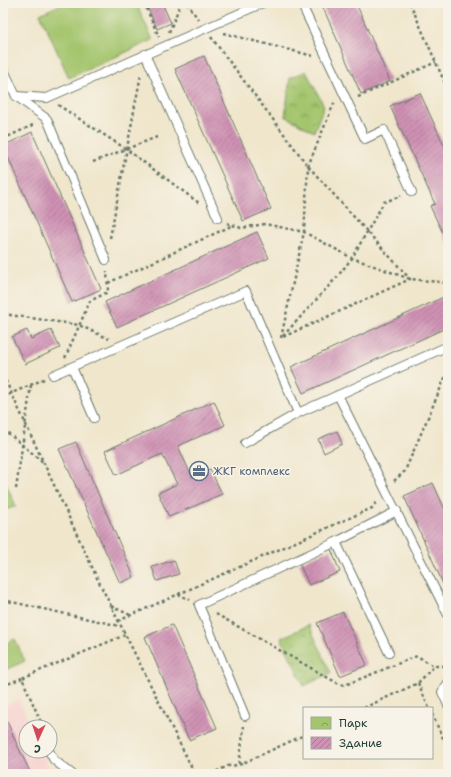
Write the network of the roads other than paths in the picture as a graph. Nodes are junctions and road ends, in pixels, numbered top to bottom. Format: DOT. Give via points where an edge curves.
graph roads {
  1 [pos="263,3"];
  2 [pos="301,3"];
  3 [pos="145,54"];
  4 [pos="3,68"];
  5 [pos="16,96"];
  6 [pos="412,192"];
  7 [pos="218,218"];
  8 [pos="106,260"];
  9 [pos="448,346"];
  10 [pos="72,367"];
  11 [pos="53,375"];
  12 [pos="338,395"];
  13 [pos="298,413"];
  14 [pos="94,418"];
  15 [pos="245,443"];
  16 [pos="397,511"];
  17 [pos="336,542"];
  18 [pos="448,616"];
  19 [pos="389,653"];
  20 [pos="448,683"];
  21 [pos="448,705"];
  22 [pos="245,716"];
  23 [pos="53,759"];
  24 [pos="72,774"];
  1 -- 3 [label="lane"];
  2 -- 6 [label="lane" via="365,139 384,130"];
  3 -- 5 [label="lane" via="47,98"];
  3 -- 7 [label="lane"];
  4 -- 5 [label="lane"];
  5 -- 8 [label="lane" via="47,119"];
  9 -- 12 [label="lane"];
  10 -- 11 [label="lane"];
  10 -- 13 [label="lane" via="246,291"];
  10 -- 14 [label="lane"];
  12 -- 13 [label="lane"];
  12 -- 16 [label="lane"];
  13 -- 15 [label="lane"];
  16 -- 17 [label="lane"];
  16 -- 18 [label="lane"];
  17 -- 19 [label="lane"];
  17 -- 22 [label="lane" via="199,605"];
  20 -- 21 [label="lane" via="442,692"];
  23 -- 24 [label="lane"];
}
